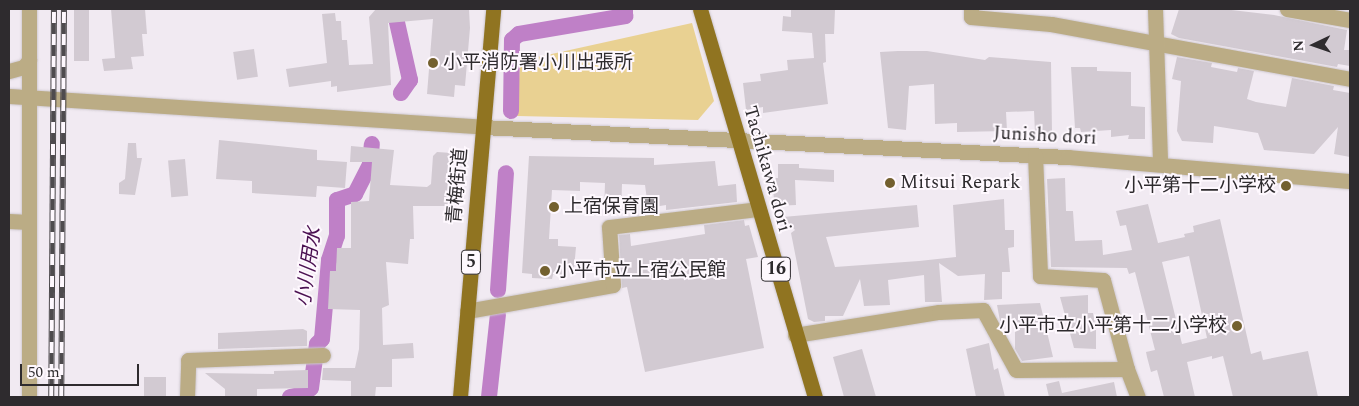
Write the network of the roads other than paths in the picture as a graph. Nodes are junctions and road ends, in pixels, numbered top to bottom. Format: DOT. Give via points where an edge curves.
graph roads {
  1 [pos="29,9"];
  2 [pos="493,9"];
  3 [pos="700,9"];
  4 [pos="971,9"];
  5 [pos="1155,9"];
  6 [pos="1287,9"];
  7 [pos="1350,20"];
  8 [pos="1156,46"];
  9 [pos="30,60"];
  10 [pos="9,71"];
  11 [pos="1350,79"];
  12 [pos="9,96"];
  13 [pos="28,96"];
  14 [pos="483,128"];
  15 [pos="738,140"];
  16 [pos="1035,155"];
  17 [pos="1160,163"];
  18 [pos="1350,181"];
  19 [pos="758,209"];
  20 [pos="9,221"];
  21 [pos="29,222"];
  22 [pos="467,311"];
  23 [pos="795,335"];
  24 [pos="316,355"];
  25 [pos="1127,370"];
  26 [pos="28,397"];
  27 [pos="187,397"];
  28 [pos="460,397"];
  29 [pos="815,397"];
  30 [pos="1138,397"];
  1 -- 9 [label="street"];
  2 -- 14 [label="main road, 青梅街道 / 5"];
  3 -- 15 [label="main road, Tachikawa dori / 16"];
  4 -- 8 [label="street" via="971,17 1051,24"];
  5 -- 8 [label="street"];
  6 -- 7 [label="street"];
  8 -- 11 [label="street"];
  8 -- 17 [label="street"];
  9 -- 10 [label="street" via="24,67"];
  9 -- 13 [label="street"];
  12 -- 13 [label="street, Junisho dori"];
  13 -- 14 [label="street, Junisho dori"];
  13 -- 21 [label="street"];
  14 -- 15 [label="street, Junisho dori"];
  14 -- 22 [label="main road, 青梅街道 / 5"];
  15 -- 16 [label="street, Junisho dori"];
  15 -- 19 [label="main road, Tachikawa dori / 16"];
  16 -- 17 [label="street, Junisho dori"];
  16 -- 25 [label="street" via="1040,276 1103,280"];
  17 -- 18 [label="street, Junisho dori"];
  19 -- 22 [label="street" via="609,227 613,285"];
  19 -- 23 [label="main road, Tachikawa dori / 16"];
  20 -- 21 [label="street"];
  21 -- 26 [label="street"];
  22 -- 28 [label="main road, 青梅街道 / 5"];
  23 -- 25 [label="street" via="939,312 983,310 1016,370"];
  23 -- 29 [label="main road, Tachikawa dori / 16"];
  24 -- 27 [label="street" via="188,360"];
  25 -- 30 [label="street"];
}
